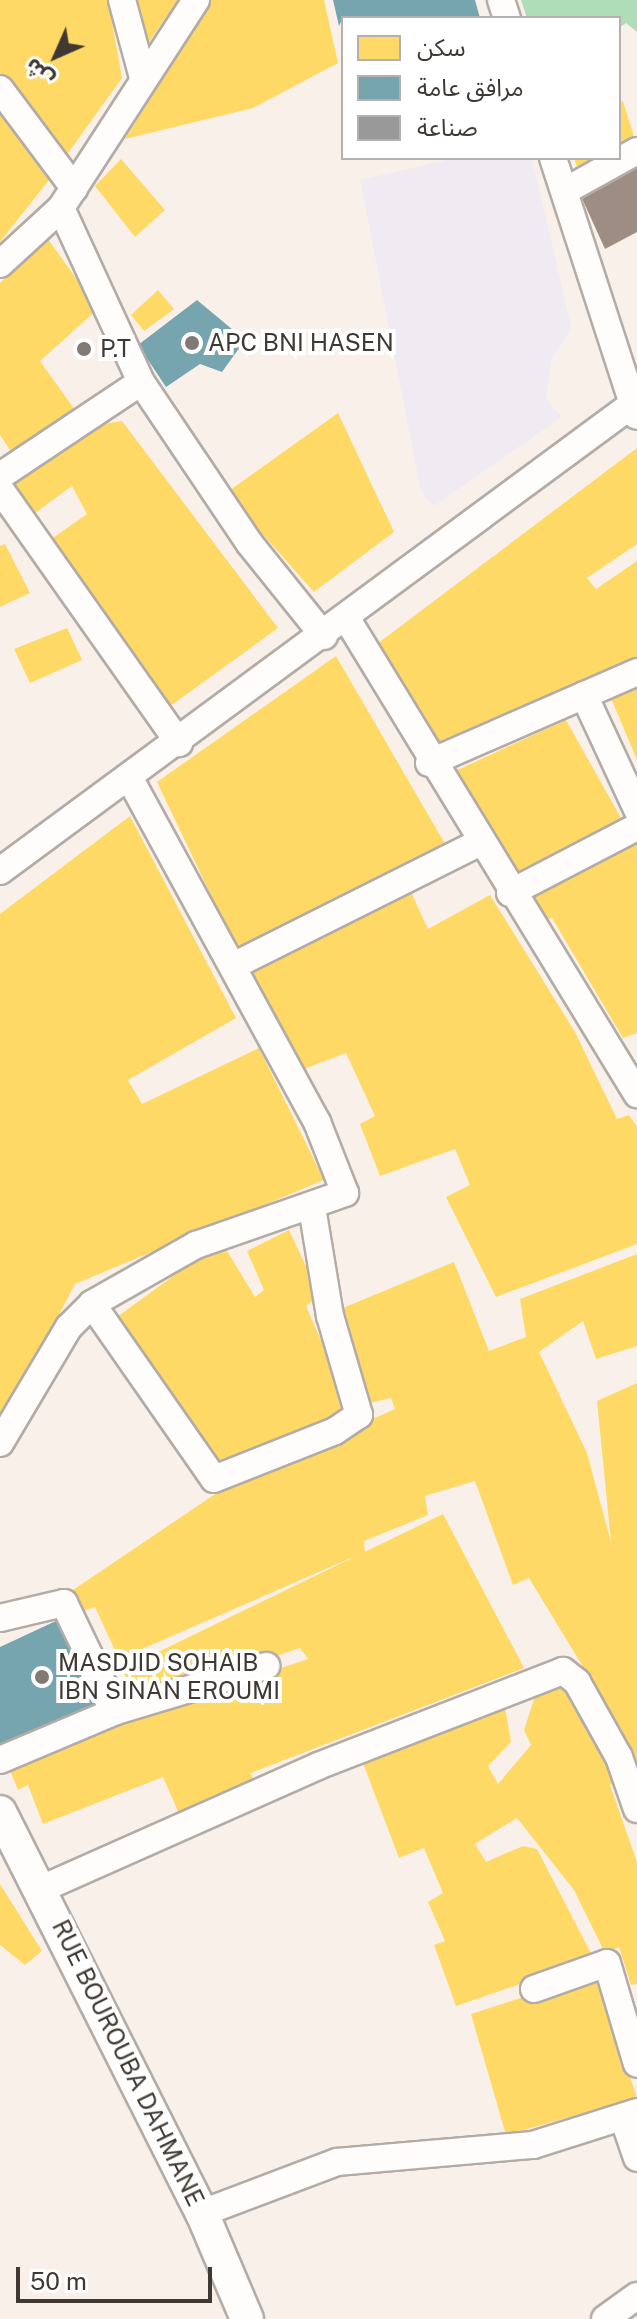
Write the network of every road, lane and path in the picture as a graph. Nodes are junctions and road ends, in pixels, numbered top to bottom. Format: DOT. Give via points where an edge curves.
graph roads {
  1 [pos="122,0"];
  2 [pos="196,0"];
  3 [pos="143,78"];
  4 [pos="0,89"];
  5 [pos="554,160"];
  6 [pos="621,160"];
  7 [pos="565,191"];
  8 [pos="67,198"];
  9 [pos="0,264"];
  10 [pos="141,382"];
  11 [pos="635,408"];
  12 [pos="0,476"];
  13 [pos="0,489"];
  14 [pos="347,619"];
  15 [pos="324,636"];
  16 [pos="637,672"];
  17 [pos="584,695"];
  18 [pos="179,743"];
  19 [pos="429,763"];
  20 [pos="130,779"];
  21 [pos="637,809"];
  22 [pos="637,827"];
  23 [pos="479,843"];
  24 [pos="0,871"];
  25 [pos="510,893"];
  26 [pos="233,966"];
  27 [pos="629,1063"];
  28 [pos="637,1094"];
  29 [pos="312,1207"];
  30 [pos="92,1304"];
  31 [pos="0,1443"];
  32 [pos="0,1618"];
  33 [pos="266,1666"];
  34 [pos="116,1711"];
  35 [pos="0,1760"];
  36 [pos="637,1809"];
  37 [pos="0,1812"];
  38 [pos="41,1889"];
  39 [pos="534,1989"];
  40 [pos="637,2064"];
  41 [pos="630,2116"];
  42 [pos="637,2158"];
  43 [pos="202,2213"];
  44 [pos="637,2296"];
  45 [pos="247,2319"];
  46 [pos="605,2319"];
  1 -- 3 [label="street"];
  2 -- 3 [label="street"];
  3 -- 8 [label="street"];
  4 -- 8 [label="street"];
  5 -- 7 [label="street"];
  6 -- 7 [label="street"];
  7 -- 11 [label="street"];
  8 -- 9 [label="street"];
  8 -- 10 [label="street"];
  10 -- 12 [label="street"];
  10 -- 15 [label="street" via="250,544"];
  11 -- 14 [label="street"];
  13 -- 18 [label="street"];
  14 -- 15 [label="street"];
  14 -- 19 [label="street"];
  15 -- 18 [label="street"];
  16 -- 17 [label="street"];
  17 -- 19 [label="street"];
  17 -- 21 [label="street"];
  18 -- 20 [label="street"];
  19 -- 23 [label="street"];
  20 -- 24 [label="street"];
  20 -- 26 [label="street"];
  22 -- 25 [label="street"];
  23 -- 25 [label="street"];
  23 -- 26 [label="street"];
  25 -- 27 [label="street"];
  26 -- 29 [label="street" via="345,1185 341,1198"];
  27 -- 28 [label="street"];
  29 -- 30 [label="street" via="196,1245"];
  29 -- 30 [label="street" via="330,1316 358,1409 355,1420 335,1431 214,1479"];
  30 -- 31 [label="street" via="69,1327"];
  32 -- 34 [label="street" via="64,1603"];
  33 -- 34 [label="street"];
  34 -- 35 [label="street"];
  36 -- 38 [label="street" via="619,1757 577,1682 563,1671 318,1766"];
  37 -- 38 [label="street, RUE BOUROUBA DAHMANE"];
  38 -- 43 [label="street, RUE BOUROUBA DAHMANE"];
  39 -- 40 [label="street" via="607,1963"];
  41 -- 42 [label="street"];
  41 -- 43 [label="street" via="533,2145 337,2162"];
  43 -- 45 [label="street, RUE BOUROUBA DAHMANE"];
  44 -- 46 [label="street"];
}
